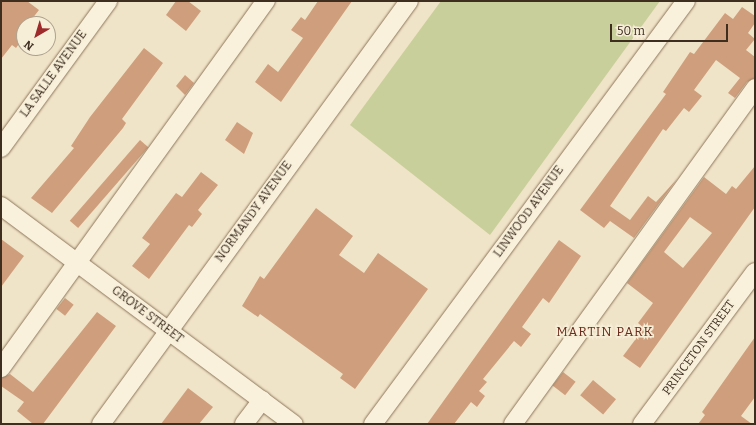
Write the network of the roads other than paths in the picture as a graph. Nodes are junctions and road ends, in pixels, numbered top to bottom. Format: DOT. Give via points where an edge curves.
graph roads {
  1 [pos="108,1"];
  2 [pos="266,1"];
  3 [pos="409,1"];
  4 [pos="686,1"];
  5 [pos="755,88"];
  6 [pos="1,148"];
  7 [pos="1,206"];
  8 [pos="77,262"];
  9 [pos="755,272"];
  10 [pos="168,331"];
  11 [pos="1,368"];
  12 [pos="262,400"];
  13 [pos="100,424"];
  14 [pos="244,424"];
  15 [pos="294,424"];
  16 [pos="373,424"];
  17 [pos="513,424"];
  18 [pos="642,424"];
  1 -- 6 [label="street, LA SALLE AVENUE"];
  2 -- 8 [label="street"];
  3 -- 10 [label="street, NORMANDY AVENUE"];
  4 -- 16 [label="street, LINWOOD AVENUE"];
  5 -- 17 [label="street"];
  7 -- 8 [label="street, GROVE STREET"];
  8 -- 10 [label="street, GROVE STREET"];
  8 -- 11 [label="street"];
  9 -- 18 [label="street, PRINCETON STREET"];
  10 -- 12 [label="street, GROVE STREET"];
  10 -- 13 [label="street, NORMANDY AVENUE"];
  12 -- 14 [label="street"];
  12 -- 15 [label="street, GROVE STREET"];
}
